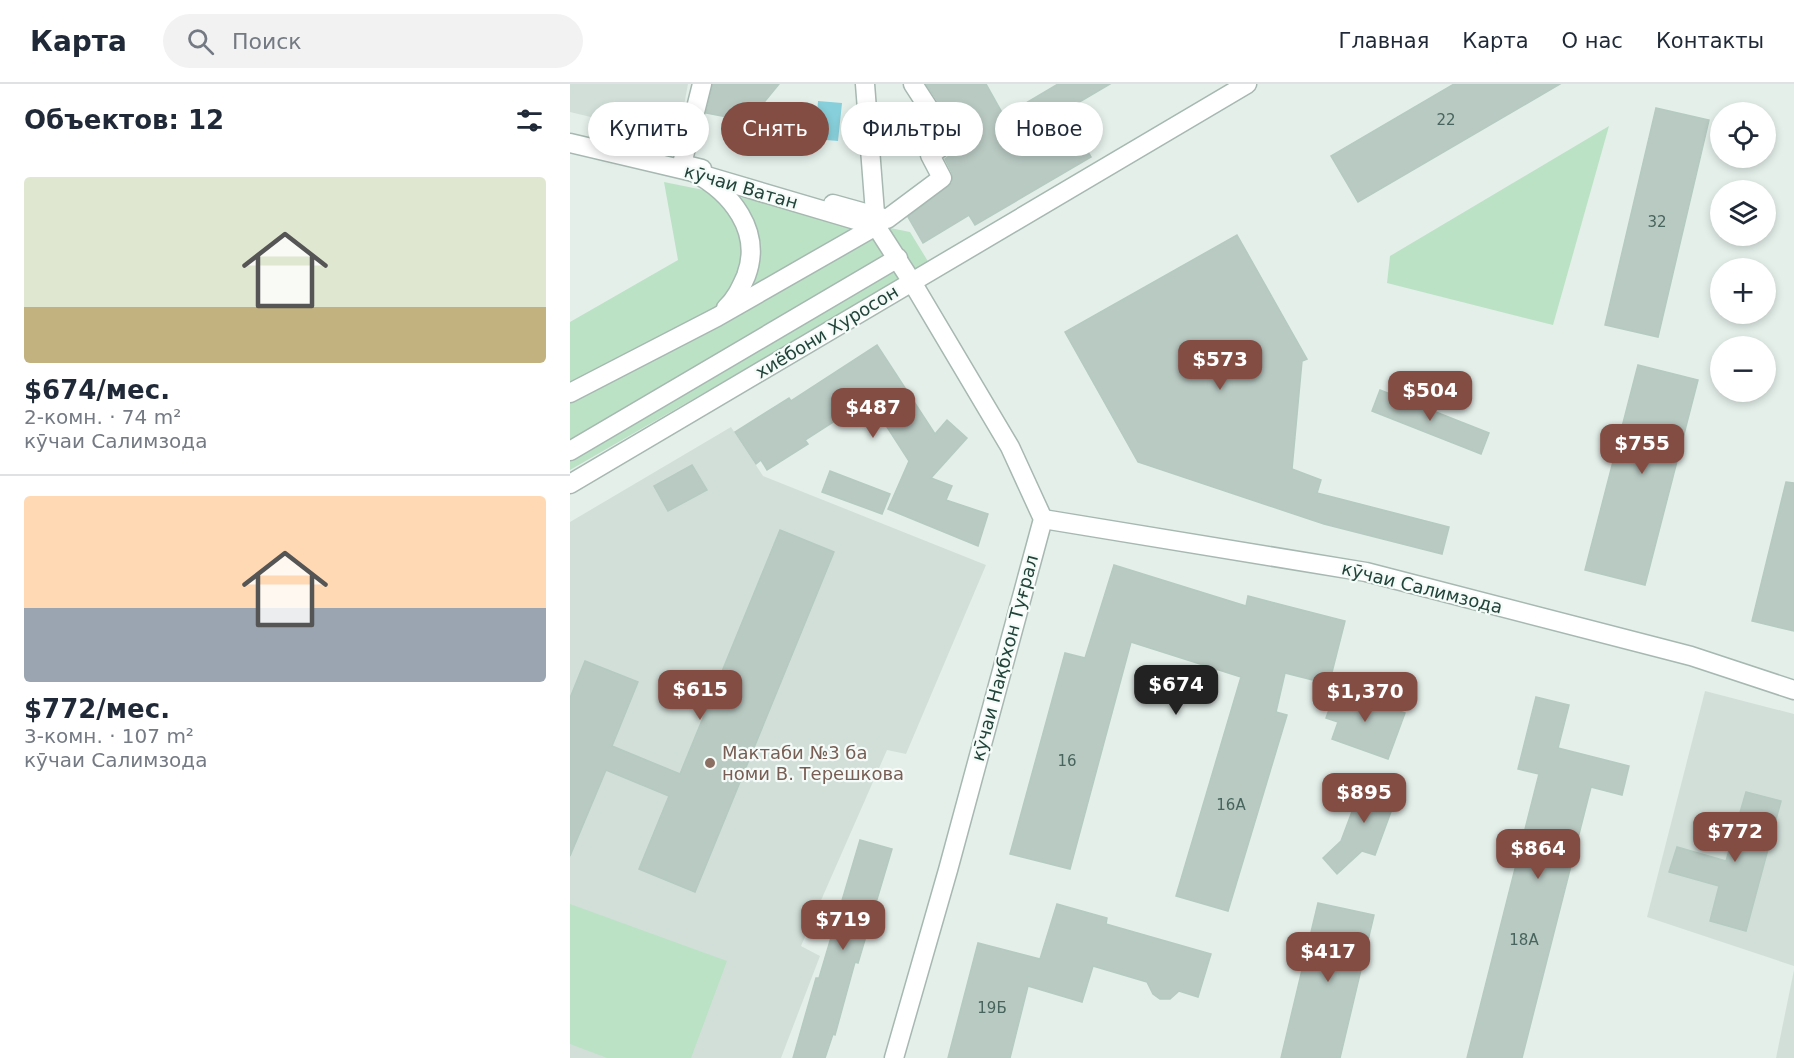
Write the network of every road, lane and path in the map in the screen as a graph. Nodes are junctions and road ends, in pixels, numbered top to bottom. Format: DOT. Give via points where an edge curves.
graph roads {
  1 [pos="702,84"];
  2 [pos="865,84"];
  3 [pos="913,84"];
  4 [pos="1247,84"];
  5 [pos="570,143"];
  6 [pos="693,172"];
  7 [pos="876,226"];
  8 [pos="898,258"];
  9 [pos="912,282"];
  10 [pos="717,317"];
  11 [pos="570,393"];
  12 [pos="570,451"];
  13 [pos="570,484"];
  14 [pos="1043,519"];
  15 [pos="1794,690"];
  16 [pos="894,1058"];
  1 -- 3 [label="street" via="682,164 886,219 942,178 930,155 950,141"];
  2 -- 7 [label="street"];
  4 -- 9 [label="street"];
  5 -- 6 [label="street, кӯчаи Ватан"];
  6 -- 7 [label="street, кӯчаи Ватан"];
  6 -- 10 [label="street" via="726,195 743,217 749,235 751,253 741,287"];
  7 -- 8 [label="street, хиёбони Хуросон"];
  7 -- 10 [label="street"];
  8 -- 9 [label="street, хиёбони Хуросон"];
  8 -- 12 [label="street"];
  9 -- 13 [label="street, хиёбони Хуросон"];
  9 -- 14 [label="street" via="1010,447"];
  10 -- 11 [label="street"];
  14 -- 15 [label="street, кӯчаи Салимзода" via="1366,572 1691,656"];
  14 -- 16 [label="street, кӯчаи Нақбхон Туғрал"];
}
